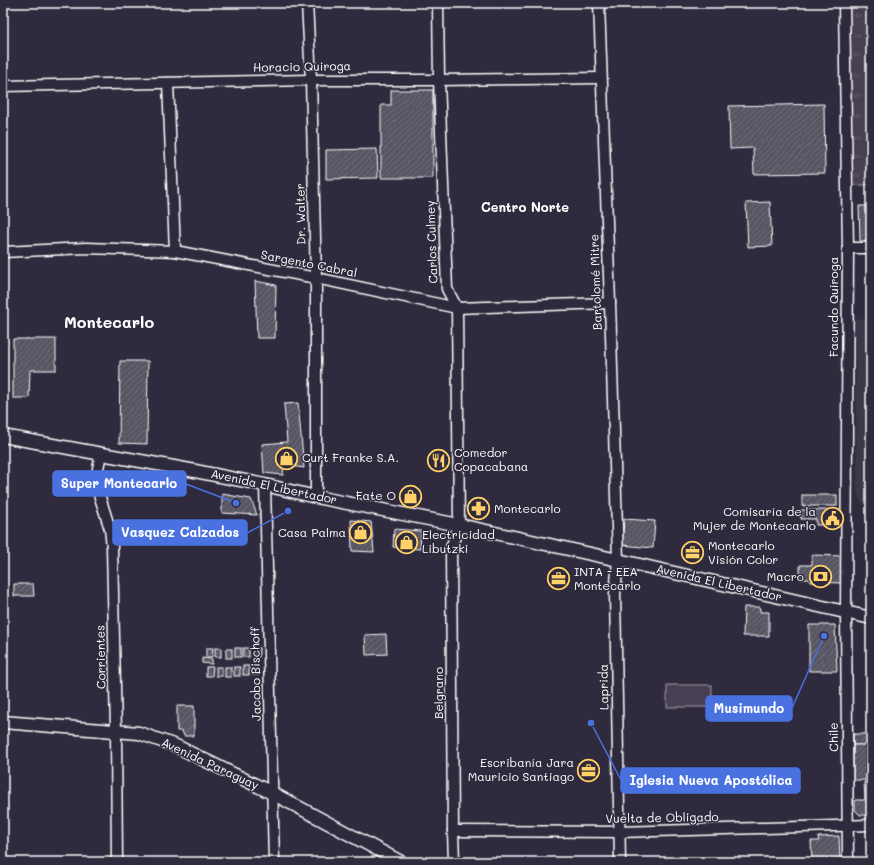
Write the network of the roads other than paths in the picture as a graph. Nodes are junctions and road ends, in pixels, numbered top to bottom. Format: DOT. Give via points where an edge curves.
graph roads {
  1 [pos="307,3"];
  2 [pos="438,3"];
  3 [pos="599,3"];
  4 [pos="844,3"];
  5 [pos="601,78"];
  6 [pos="311,80"];
  7 [pos="439,80"];
  8 [pos="168,83"];
  9 [pos="3,86"];
  10 [pos="848,248"];
  11 [pos="871,248"];
  12 [pos="175,251"];
  13 [pos="3,252"];
  14 [pos="316,278"];
  15 [pos="610,303"];
  16 [pos="457,308"];
  17 [pos="3,436"];
  18 [pos="101,454"];
  19 [pos="266,485"];
  20 [pos="316,497"];
  21 [pos="459,525"];
  22 [pos="618,560"];
  23 [pos="846,612"];
  24 [pos="871,618"];
  25 [pos="3,722"];
  26 [pos="116,732"];
  27 [pos="272,793"];
  28 [pos="871,825"];
  29 [pos="848,826"];
  30 [pos="453,831"];
  31 [pos="619,832"];
  32 [pos="117,862"];
  33 [pos="274,862"];
  34 [pos="401,862"];
  35 [pos="454,862"];
  36 [pos="620,862"];
  37 [pos="848,862"];
  1 -- 6 [label="street, Dr. Walter"];
  2 -- 7 [label="street, Carlos Culmey"];
  3 -- 5 [label="street, Bartolomé Mitre"];
  4 -- 10 [label="street, Facundo Quiroga"];
  5 -- 7 [label="street, Horacio Quiroga"];
  5 -- 15 [label="street, Bartolomé Mitre"];
  6 -- 7 [label="street, Horacio Quiroga"];
  6 -- 8 [label="street, Horacio Quiroga"];
  6 -- 14 [label="street, Dr. Walter"];
  7 -- 16 [label="street, Carlos Culmey" via="447,289"];
  8 -- 9 [label="street, Horacio Quiroga"];
  8 -- 12 [label="street"];
  10 -- 11 [label="street"];
  10 -- 23 [label="street, Facundo Quiroga"];
  12 -- 13 [label="street, Sargento Cabral" via="86,248"];
  12 -- 14 [label="street, Sargento Cabral"];
  14 -- 16 [label="street, Sargento Cabral"];
  14 -- 20 [label="street, Dr. Walter"];
  15 -- 16 [label="street, Sargento Cabral"];
  15 -- 22 [label="street, Bartolomé Mitre"];
  16 -- 21 [label="street, Carlos Culmey"];
  17 -- 18 [label="main road, Avenida El Libertador"];
  18 -- 19 [label="main road, Avenida El Libertador"];
  18 -- 26 [label="street, Corrientes" via="96,478 110,529 112,548"];
  19 -- 20 [label="main road, Avenida El Libertador"];
  19 -- 27 [label="street, Jacobo Bischoff"];
  20 -- 21 [label="main road, Avenida El Libertador"];
  21 -- 22 [label="main road, Avenida El Libertador"];
  21 -- 30 [label="street, Belgrano" via="451,548"];
  22 -- 23 [label="main road, Avenida El Libertador"];
  22 -- 31 [label="street, Laprida" via="615,594"];
  23 -- 24 [label="main road, Avenida El Libertador"];
  23 -- 29 [label="street, Chile"];
  25 -- 26 [label="main road, Avenida Paraguay"];
  26 -- 27 [label="main road, Avenida Paraguay" via="139,733 176,746"];
  26 -- 32 [label="street, Corrientes"];
  27 -- 33 [label="street, Jacobo Bischoff"];
  27 -- 34 [label="main road, Avenida Paraguay"];
  28 -- 29 [label="street, Vuelta de Obligado"];
  29 -- 31 [label="street, Vuelta de Obligado"];
  29 -- 37 [label="street, Chile"];
  30 -- 31 [label="street, Vuelta de Obligado"];
  30 -- 35 [label="street, Belgrano"];
  31 -- 36 [label="street, Laprida"];
}
